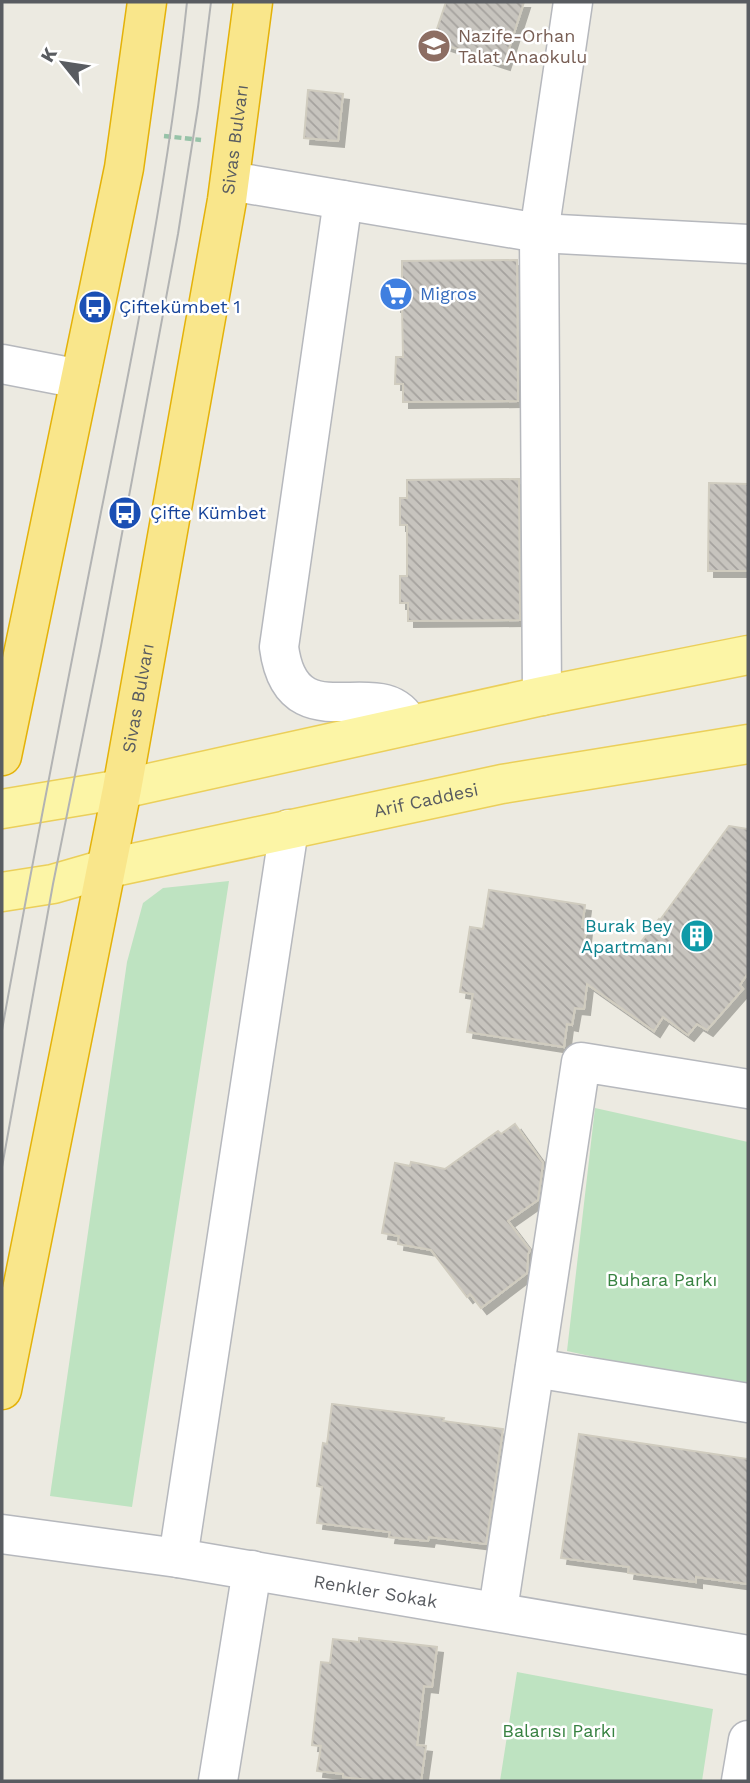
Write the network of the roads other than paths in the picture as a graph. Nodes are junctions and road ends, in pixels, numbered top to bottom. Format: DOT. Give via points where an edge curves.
graph roads {
  1 [pos="147,2"];
  2 [pos="253,2"];
  3 [pos="573,2"];
  4 [pos="232,163"];
  5 [pos="343,200"];
  6 [pos="539,233"];
  7 [pos="748,244"];
  8 [pos="2,364"];
  9 [pos="80,379"];
  10 [pos="12,652"];
  11 [pos="748,655"];
  12 [pos="542,696"];
  13 [pos="408,725"];
  14 [pos="748,744"];
  15 [pos="2,756"];
  16 [pos="122,789"];
  17 [pos="2,809"];
  18 [pos="289,829"];
  19 [pos="105,869"];
  20 [pos="2,892"];
  21 [pos="748,1089"];
  22 [pos="535,1368"];
  23 [pos="2,1390"];
  24 [pos="748,1403"];
  25 [pos="2,1534"];
  26 [pos="178,1558"];
  27 [pos="252,1570"];
  28 [pos="498,1611"];
  29 [pos="748,1655"];
  30 [pos="748,1740"];
  31 [pos="218,1781"];
  32 [pos="741,1781"];
  1 -- 9 [label="highway" via="124,168"];
  2 -- 4 [label="highway, Sivas Bulvarı"];
  3 -- 6 [label="street"];
  4 -- 5 [label="street"];
  4 -- 16 [label="highway, Sivas Bulvarı"];
  5 -- 6 [label="street"];
  5 -- 13 [label="street" via="279,647 287,678 306,697 318,702 382,704 398,711"];
  6 -- 7 [label="street"];
  6 -- 12 [label="street"];
  8 -- 9 [label="street"];
  9 -- 10 [label="highway"];
  10 -- 15 [label="highway"];
  11 -- 12 [label="main road"];
  12 -- 13 [label="main road"];
  13 -- 16 [label="main road"];
  14 -- 18 [label="main road, Arif Caddesi" via="502,785"];
  16 -- 17 [label="main road"];
  16 -- 19 [label="highway, Sivas Bulvarı"];
  18 -- 19 [label="main road, Arif Caddesi"];
  18 -- 26 [label="street"];
  19 -- 20 [label="main road, Arif Caddesi"];
  19 -- 23 [label="highway, Sivas Bulvarı"];
  21 -- 22 [label="street" via="581,1062"];
  22 -- 24 [label="street"];
  22 -- 28 [label="street"];
  25 -- 26 [label="street, Renkler Sokak"];
  26 -- 27 [label="street, Renkler Sokak"];
  27 -- 28 [label="street, Renkler Sokak"];
  27 -- 31 [label="street"];
  28 -- 29 [label="street, Renkler Sokak"];
  30 -- 32 [label="street"];
}
